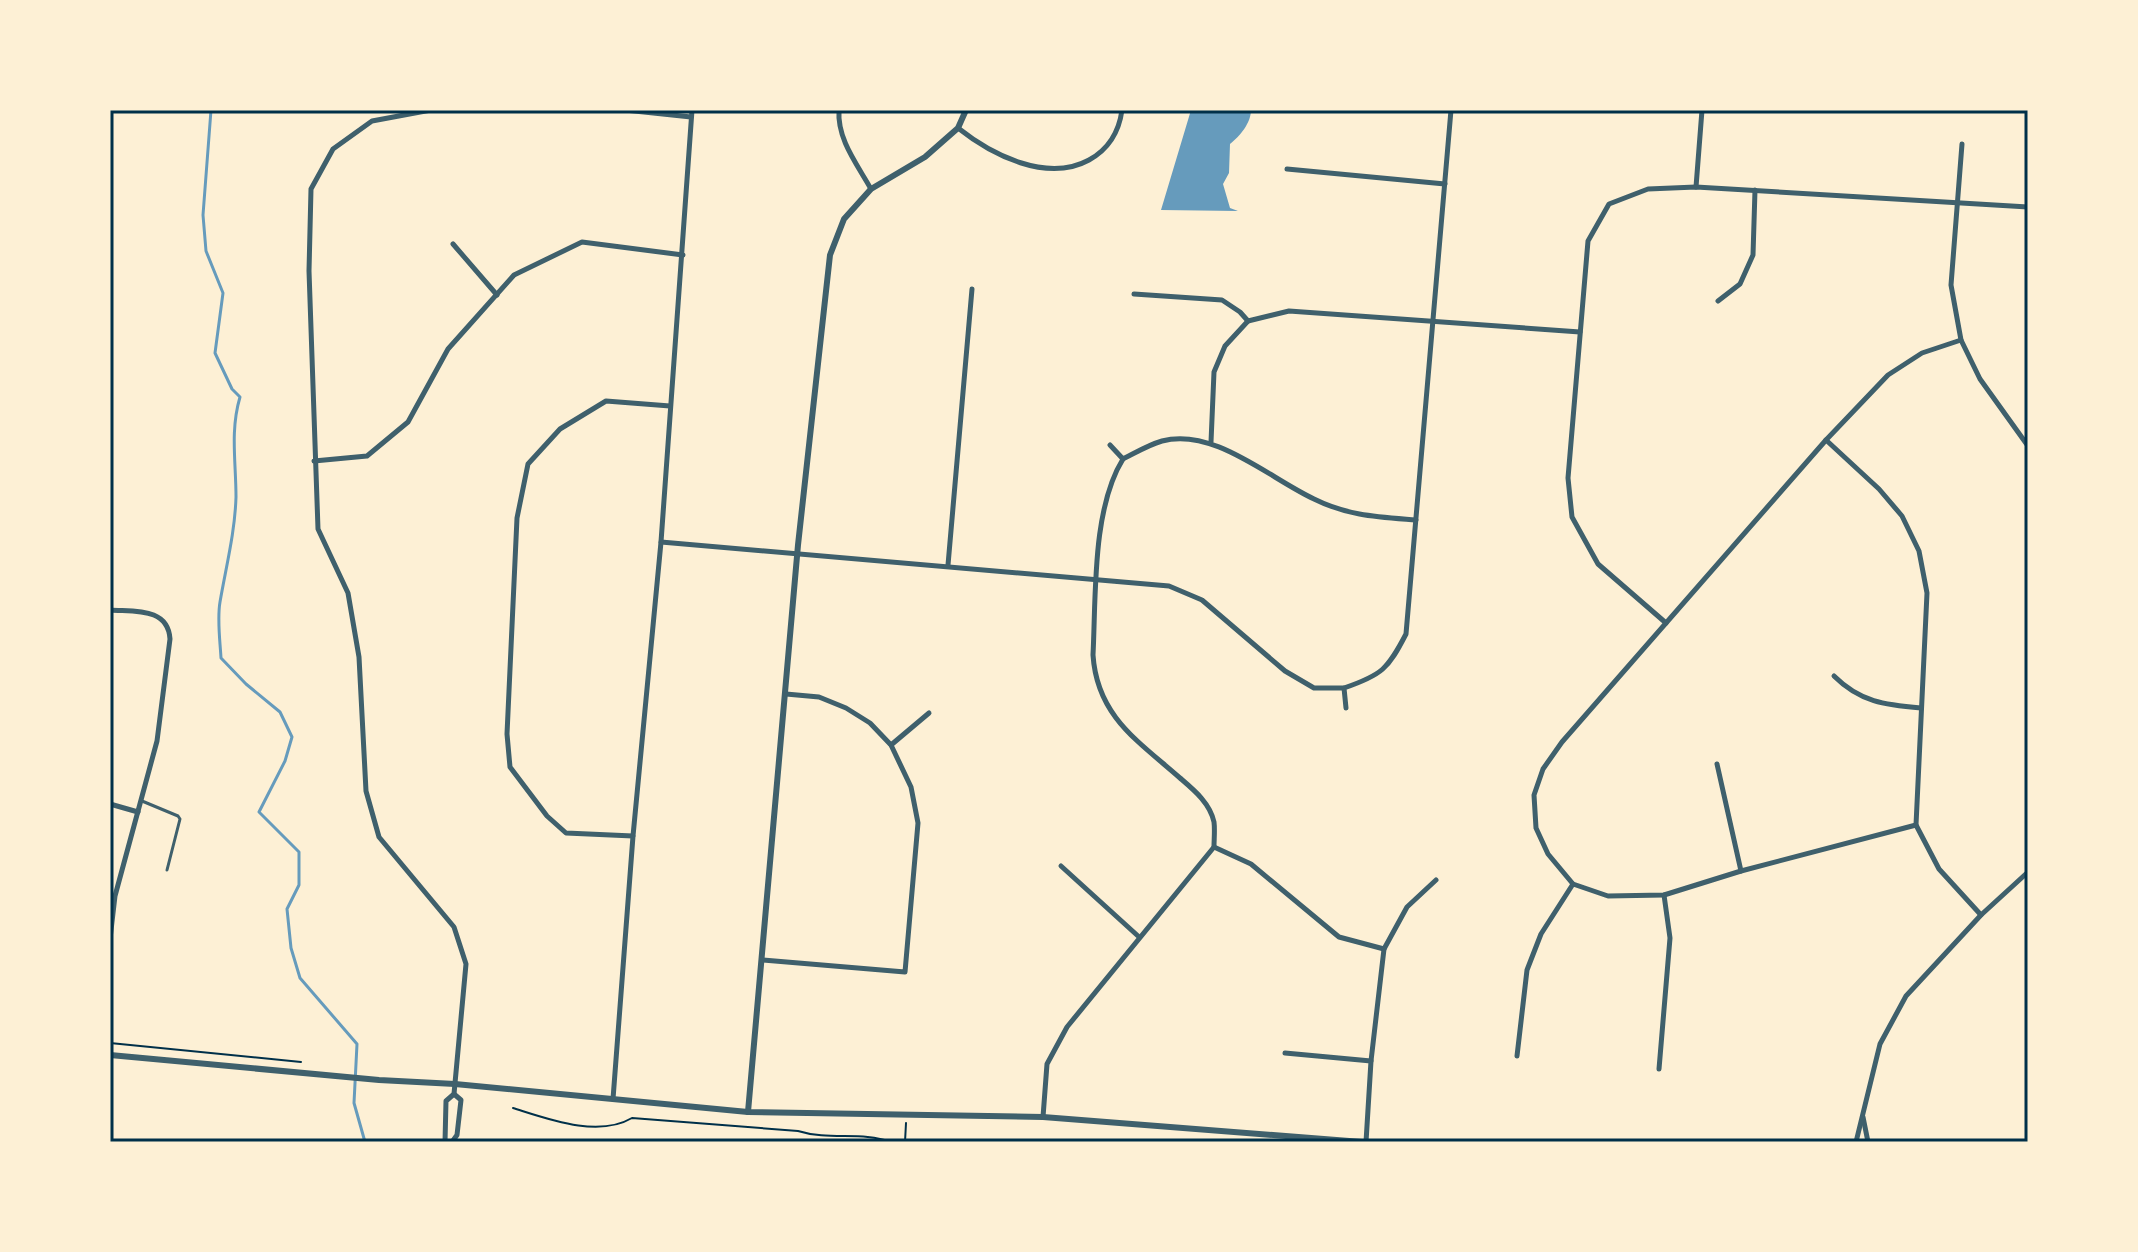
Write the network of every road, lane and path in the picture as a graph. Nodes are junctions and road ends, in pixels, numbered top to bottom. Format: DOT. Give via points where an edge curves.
graph roads {
  1 [pos="431,110"];
  2 [pos="625,110"];
  3 [pos="839,110"];
  4 [pos="966,110"];
  5 [pos="1122,110"];
  6 [pos="1451,110"];
  7 [pos="1702,110"];
  8 [pos="692,114"];
  9 [pos="958,128"];
  10 [pos="1962,144"];
  11 [pos="1287,169"];
  12 [pos="1445,184"];
  13 [pos="1696,187"];
  14 [pos="871,189"];
  15 [pos="1755,190"];
  16 [pos="1957,203"];
  17 [pos="2028,207"];
  18 [pos="453,244"];
  19 [pos="683,255"];
  20 [pos="972,289"];
  21 [pos="1134,294"];
  22 [pos="497,295"];
  23 [pos="1718,301"];
  24 [pos="1248,321"];
  25 [pos="1434,323"];
  26 [pos="1580,332"];
  27 [pos="1961,340"];
  28 [pos="670,406"];
  29 [pos="1826,440"];
  30 [pos="1211,442"];
  31 [pos="1110,445"];
  32 [pos="2028,446"];
  33 [pos="1123,459"];
  34 [pos="314,461"];
  35 [pos="1416,521"];
  36 [pos="661,542"];
  37 [pos="798,553"];
  38 [pos="948,565"];
  39 [pos="1097,578"];
  40 [pos="110,610"];
  41 [pos="1666,623"];
  42 [pos="1834,676"];
  43 [pos="1344,688"];
  44 [pos="786,694"];
  45 [pos="1346,708"];
  46 [pos="1921,708"];
  47 [pos="929,713"];
  48 [pos="891,745"];
  49 [pos="1717,764"];
  50 [pos="142,801"];
  51 [pos="110,804"];
  52 [pos="138,812"];
  53 [pos="1916,825"];
  54 [pos="633,836"];
  55 [pos="1214,847"];
  56 [pos="1061,866"];
  57 [pos="167,870"];
  58 [pos="1741,871"];
  59 [pos="2028,872"];
  60 [pos="1436,880"];
  61 [pos="1573,884"];
  62 [pos="1664,895"];
  63 [pos="1981,915"];
  64 [pos="1138,936"];
  65 [pos="110,939"];
  66 [pos="1384,949"];
  67 [pos="763,960"];
  68 [pos="110,1043"];
  69 [pos="1285,1053"];
  70 [pos="110,1055"];
  71 [pos="1517,1056"];
  72 [pos="1371,1061"];
  73 [pos="301,1062"];
  74 [pos="1659,1069"];
  75 [pos="455,1084"];
  76 [pos="454,1094"];
  77 [pos="613,1099"];
  78 [pos="513,1108"];
  79 [pos="748,1112"];
  80 [pos="1863,1116"];
  81 [pos="906,1117"];
  82 [pos="1043,1117"];
  83 [pos="445,1142"];
  84 [pos="452,1142"];
  85 [pos="891,1142"];
  86 [pos="905,1142"];
  87 [pos="1361,1142"];
  88 [pos="1856,1142"];
  89 [pos="1868,1142"];
  1 -- 34 [label="street" via="372,121 333,149 311,189"];
  2 -- 8 [label="street"];
  3 -- 14 [label="street" via="847,148"];
  4 -- 9 [label="street"];
  5 -- 9 [label="street" via="1103,152 1077,167 1059,169 998,153"];
  6 -- 12 [label="street"];
  7 -- 13 [label="street"];
  8 -- 19 [label="street"];
  9 -- 14 [label="street" via="925,157"];
  10 -- 16 [label="street"];
  11 -- 12 [label="street"];
  12 -- 25 [label="street"];
  13 -- 15 [label="street"];
  13 -- 26 [label="street" via="1648,189 1609,204 1588,241"];
  14 -- 37 [label="street" via="844,219 830,255"];
  15 -- 16 [label="street"];
  15 -- 23 [label="street" via="1753,255 1740,284"];
  16 -- 17 [label="street"];
  16 -- 27 [label="street" via="1951,285"];
  18 -- 22 [label="street"];
  19 -- 22 [label="street" via="582,242 514,275"];
  19 -- 28 [label="street"];
  20 -- 38 [label="street"];
  21 -- 24 [label="street" via="1222,300"];
  22 -- 34 [label="street" via="448,349 408,422 367,456"];
  24 -- 25 [label="street" via="1289,311"];
  24 -- 30 [label="street" via="1225,346 1214,372"];
  25 -- 26 [label="street"];
  25 -- 35 [label="street"];
  26 -- 41 [label="street" via="1568,478 1572,517 1598,564"];
  27 -- 29 [label="street" via="1922,353 1888,375"];
  27 -- 32 [label="street" via="1980,379"];
  28 -- 36 [label="street"];
  28 -- 54 [label="street" via="606,401 560,429 528,464 517,518 510,767 566,833"];
  29 -- 41 [label="street"];
  29 -- 46 [label="street" via="1887,498 1919,551 1927,593"];
  30 -- 33 [label="street" via="1163,441"];
  30 -- 35 [label="street" via="1314,500 1355,515"];
  31 -- 33 [label="street"];
  33 -- 39 [label="street" via="1103,508"];
  34 -- 75 [label="street" via="318,529 348,593 359,657 366,791 379,837 454,927 466,964"];
  35 -- 43 [label="street" via="1406,634 1392,663 1372,679"];
  36 -- 37 [label="street"];
  36 -- 54 [label="street"];
  37 -- 38 [label="street"];
  37 -- 44 [label="street"];
  38 -- 39 [label="street"];
  39 -- 43 [label="street" via="1169,586 1202,600 1285,671 1314,688"];
  39 -- 55 [label="street" via="1093,655 1103,700 1119,725 1202,796 1214,821"];
  40 -- 50 [label="street" via="158,616 170,634 160,724"];
  41 -- 61 [label="street" via="1543,769 1534,795 1536,828 1548,854"];
  42 -- 46 [label="street" via="1850,692 1887,705"];
  43 -- 45 [label="street"];
  44 -- 48 [label="street" via="819,697 846,708"];
  44 -- 67 [label="street"];
  46 -- 53 [label="street"];
  47 -- 48 [label="street"];
  48 -- 67 [label="street" via="911,787 918,823 905,972"];
  49 -- 58 [label="street"];
  50 -- 52 [label="street"];
  50 -- 57 [label="lane" via="180,819"];
  51 -- 52 [label="street"];
  52 -- 65 [label="street" via="115,896"];
  53 -- 58 [label="street"];
  53 -- 63 [label="street" via="1939,869"];
  54 -- 77 [label="street"];
  55 -- 64 [label="street"];
  55 -- 66 [label="street" via="1251,864 1339,937"];
  56 -- 64 [label="street"];
  58 -- 62 [label="street"];
  59 -- 63 [label="street"];
  60 -- 66 [label="street" via="1407,907"];
  61 -- 62 [label="street" via="1608,896"];
  61 -- 71 [label="street" via="1541,934 1527,970"];
  62 -- 74 [label="street" via="1670,938"];
  63 -- 80 [label="street" via="1906,996 1880,1044"];
  64 -- 82 [label="street" via="1067,1027 1047,1064"];
  66 -- 72 [label="street"];
  67 -- 79 [label="street"];
  68 -- 73 [label="path"];
  69 -- 72 [label="street"];
  70 -- 75 [label="street"];
  72 -- 87 [label="street"];
  75 -- 76 [label="street"];
  75 -- 77 [label="street"];
  76 -- 83 [label="street" via="446,1101"];
  76 -- 84 [label="street" via="461,1100"];
  77 -- 79 [label="street"];
  78 -- 85 [label="path" via="588,1126 617,1127 632,1118"];
  79 -- 81 [label="street"];
  80 -- 88 [label="street"];
  80 -- 89 [label="street"];
  81 -- 82 [label="street"];
  81 -- 86 [label="path"];
  82 -- 87 [label="street"];
}
